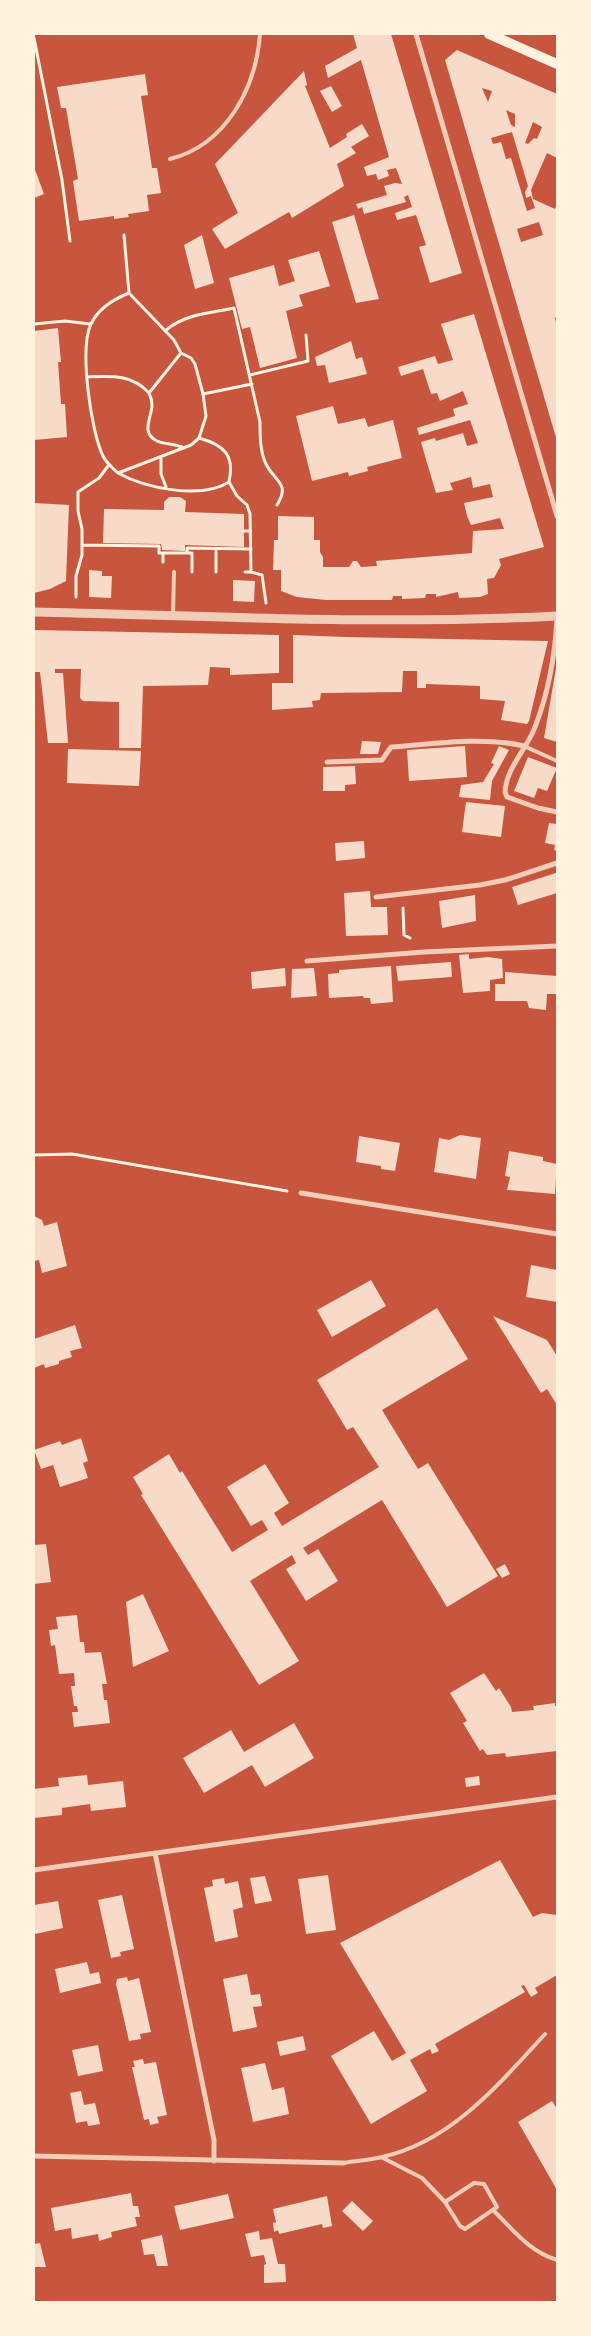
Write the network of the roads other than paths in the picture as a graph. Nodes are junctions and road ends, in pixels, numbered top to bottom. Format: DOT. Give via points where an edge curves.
graph roads {
  1 [pos="260,34"];
  2 [pos="416,34"];
  3 [pos="489,34"];
  4 [pos="557,64"];
  5 [pos="170,159"];
  6 [pos="557,516"];
  7 [pos="174,572"];
  8 [pos="34,612"];
  9 [pos="173,615"];
  10 [pos="557,617"];
  11 [pos="524,746"];
  12 [pos="557,761"];
  13 [pos="327,762"];
  14 [pos="557,812"];
  15 [pos="557,863"];
  16 [pos="376,897"];
  17 [pos="557,946"];
  18 [pos="307,961"];
  19 [pos="301,1193"];
  20 [pos="557,1234"];
  21 [pos="557,1797"];
  22 [pos="155,1853"];
  23 [pos="34,1870"];
  24 [pos="545,2034"];
  25 [pos="34,2156"];
  26 [pos="382,2157"];
  27 [pos="214,2161"];
  28 [pos="344,2162"];
  29 [pos="445,2202"];
  30 [pos="494,2211"];
  31 [pos="557,2260"];
  1 -- 5 [label="lane" via="249,86 233,114 208,141"];
  2 -- 6 [label="street"];
  3 -- 4 [label="main road"];
  7 -- 9 [label="lane"];
  8 -- 9 [label="street"];
  9 -- 10 [label="street" via="434,620"];
  10 -- 11 [label="street" via="541,709 531,737"];
  11 -- 12 [label="lane"];
  11 -- 13 [label="street" via="482,742 391,747 382,760"];
  11 -- 14 [label="street" via="505,787 507,797"];
  15 -- 16 [label="street" via="480,885"];
  17 -- 18 [label="street"];
  19 -- 20 [label="street"];
  21 -- 22 [label="street"];
  22 -- 23 [label="street"];
  22 -- 27 [label="street" via="214,2140"];
  24 -- 26 [label="lane" via="466,2115 419,2144"];
  25 -- 27 [label="street"];
  26 -- 28 [label="lane"];
  26 -- 29 [label="lane" via="422,2178"];
  27 -- 28 [label="street"];
  29 -- 30 [label="lane" via="465,2229"];
  29 -- 30 [label="lane" via="480,2182 496,2203"];
  30 -- 31 [label="lane" via="528,2246"];
}
